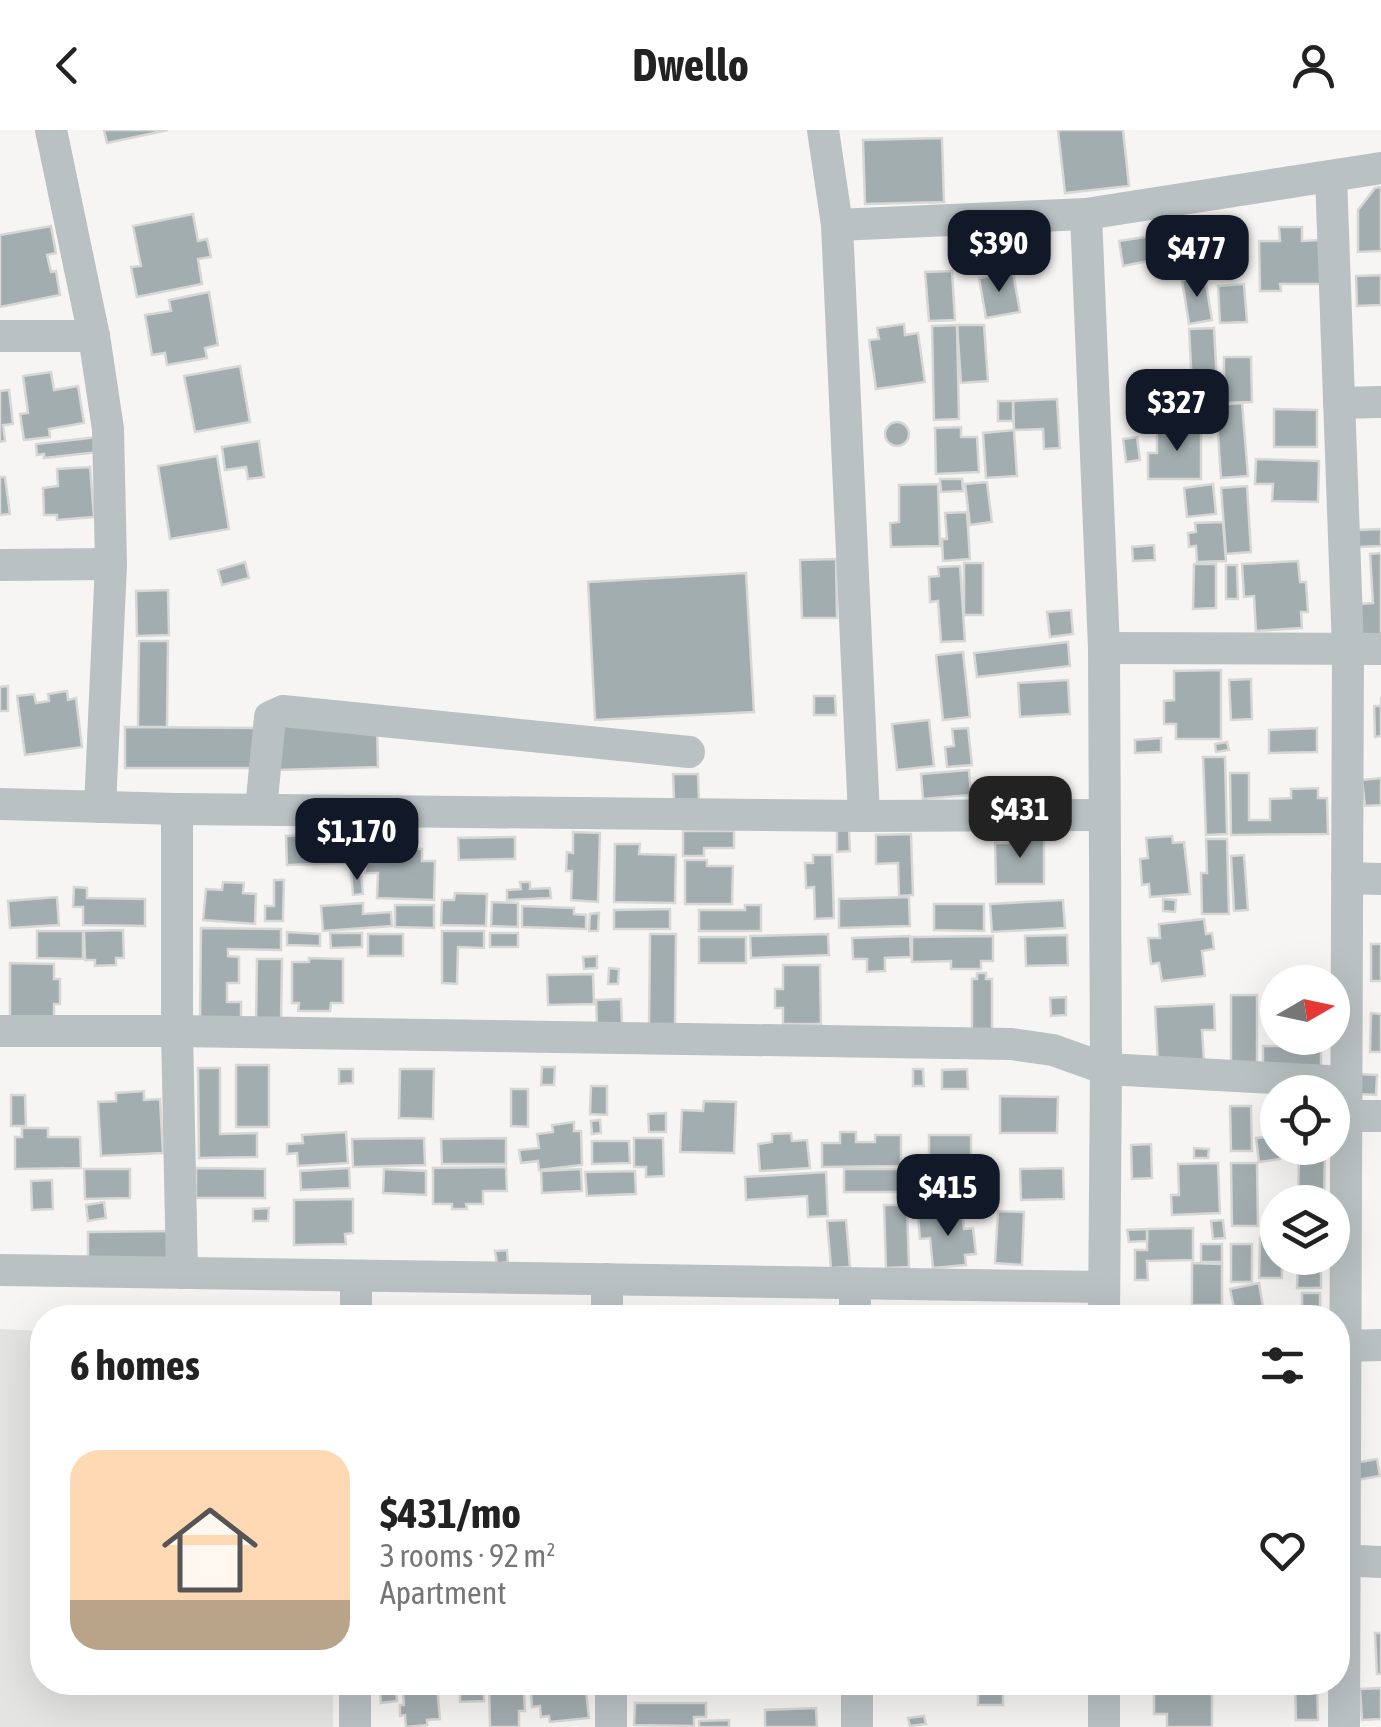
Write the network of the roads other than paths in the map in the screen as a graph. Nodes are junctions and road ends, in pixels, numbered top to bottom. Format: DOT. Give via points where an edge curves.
graph roads {
  1 [pos="52,130"];
  2 [pos="823,130"];
  3 [pos="1381,168"];
  4 [pos="1330,176"];
  5 [pos="1086,214"];
  6 [pos="836,225"];
  7 [pos="0,336"];
  8 [pos="94,336"];
  9 [pos="1381,402"];
  10 [pos="1339,403"];
  11 [pos="0,564"];
  12 [pos="111,564"];
  13 [pos="1104,648"];
  14 [pos="1365,649"];
  15 [pos="689,752"];
  16 [pos="0,804"];
  17 [pos="100,807"];
  18 [pos="177,809"];
  19 [pos="261,809"];
  20 [pos="1104,815"];
  21 [pos="864,816"];
  22 [pos="1348,878"];
  23 [pos="1381,879"];
  24 [pos="0,1031"];
  25 [pos="176,1031"];
  26 [pos="1106,1069"];
  27 [pos="1346,1075"];
  28 [pos="1260,1077"];
  29 [pos="1350,1116"];
  30 [pos="1381,1116"];
  31 [pos="1346,1165"];
  32 [pos="0,1270"];
  33 [pos="182,1273"];
  34 [pos="356,1276"];
  35 [pos="607,1279"];
  36 [pos="855,1284"];
  37 [pos="1104,1302"];
  38 [pos="356,1305"];
  39 [pos="607,1305"];
  40 [pos="855,1305"];
  41 [pos="1346,1305"];
  42 [pos="1350,1346"];
  43 [pos="1381,1346"];
  44 [pos="1350,1560"];
  45 [pos="1381,1562"];
  46 [pos="356,1695"];
  47 [pos="611,1695"];
  48 [pos="857,1695"];
  49 [pos="1104,1695"];
  50 [pos="1343,1695"];
  51 [pos="355,1727"];
  52 [pos="611,1727"];
  53 [pos="857,1727"];
  54 [pos="1104,1727"];
  55 [pos="1344,1727"];
  1 -- 8 [label="street"];
  2 -- 6 [label="street"];
  3 -- 4 [label="street"];
  4 -- 5 [label="street"];
  4 -- 10 [label="street"];
  5 -- 6 [label="street"];
  5 -- 13 [label="street"];
  6 -- 21 [label="street"];
  7 -- 8 [label="street"];
  8 -- 12 [label="street" via="108,430"];
  9 -- 10 [label="street"];
  10 -- 14 [label="street"];
  11 -- 12 [label="street"];
  12 -- 17 [label="street"];
  13 -- 14 [label="street"];
  13 -- 20 [label="street"];
  14 -- 22 [label="street"];
  15 -- 19 [label="street" via="284,711 270,717"];
  16 -- 17 [label="street"];
  17 -- 18 [label="street"];
  18 -- 19 [label="street"];
  18 -- 25 [label="street"];
  19 -- 21 [label="street"];
  20 -- 21 [label="street"];
  20 -- 26 [label="street"];
  22 -- 23 [label="street"];
  22 -- 27 [label="street"];
  24 -- 25 [label="street"];
  25 -- 26 [label="street" via="1011,1044"];
  25 -- 33 [label="street"];
  26 -- 28 [label="street"];
  26 -- 37 [label="street"];
  29 -- 30 [label="street"];
  31 -- 41 [label="street"];
  32 -- 33 [label="street"];
  33 -- 34 [label="street"];
  34 -- 35 [label="street"];
  34 -- 38 [label="street"];
  35 -- 36 [label="street"];
  35 -- 39 [label="street"];
  36 -- 37 [label="street"];
  36 -- 40 [label="street"];
  42 -- 43 [label="street"];
  44 -- 45 [label="street"];
  46 -- 51 [label="street"];
  47 -- 52 [label="street"];
  48 -- 53 [label="street"];
  49 -- 54 [label="street"];
  50 -- 55 [label="street"];
}
